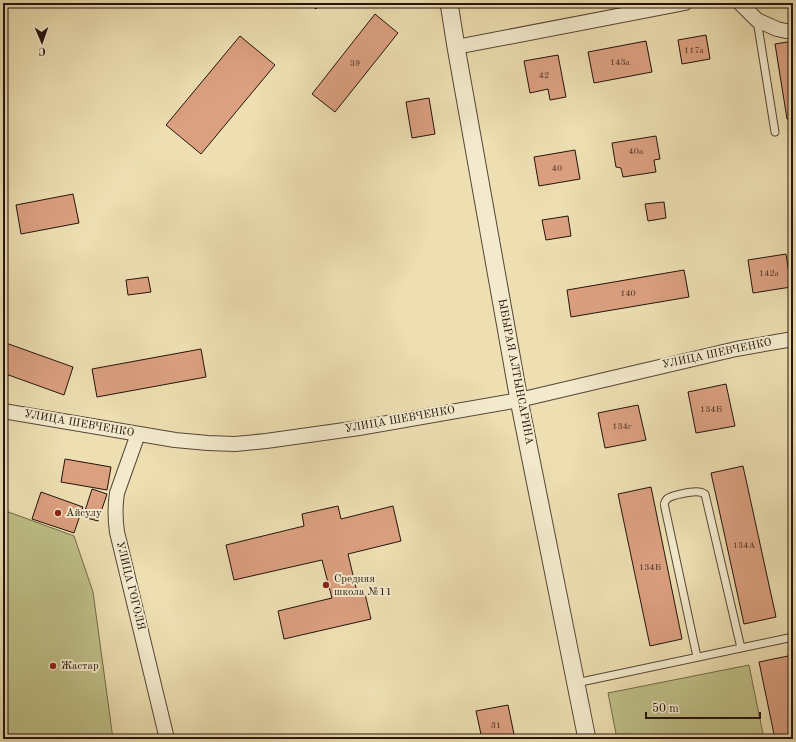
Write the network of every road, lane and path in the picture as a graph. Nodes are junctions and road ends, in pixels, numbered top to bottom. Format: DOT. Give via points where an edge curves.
graph roads {
  1 [pos="449,3"];
  2 [pos="685,3"];
  3 [pos="740,3"];
  4 [pos="756,20"];
  5 [pos="793,31"];
  6 [pos="456,47"];
  7 [pos="775,132"];
  8 [pos="793,339"];
  9 [pos="519,400"];
  10 [pos="3,410"];
  11 [pos="138,434"];
  12 [pos="793,637"];
  13 [pos="741,648"];
  14 [pos="697,657"];
  15 [pos="576,683"];
  16 [pos="168,739"];
  17 [pos="587,739"];
  1 -- 6 [label="street, ЫБЫРАЯ АЛТЫНСАРИНА"];
  2 -- 6 [label="street"];
  3 -- 4 [label="street"];
  4 -- 5 [label="street" via="777,29"];
  4 -- 7 [label="lane"];
  6 -- 9 [label="street, ЫБЫРАЯ АЛТЫНСАРИНА"];
  8 -- 9 [label="street, УЛИЦА ШЕВЧЕНКО" via="736,349"];
  9 -- 11 [label="street, УЛИЦА ШЕВЧЕНКО" via="360,428 235,444 175,440"];
  9 -- 15 [label="street, ЫБЫРАЯ АЛТЫНСАРИНА"];
  10 -- 11 [label="street, УЛИЦА ШЕВЧЕНКО"];
  11 -- 16 [label="street, УЛИЦА ГОГОЛЯ" via="117,493 115,521"];
  12 -- 13 [label="lane"];
  13 -- 14 [label="lane"];
  13 -- 14 [label="lane" via="704,494 694,492 672,496 664,504"];
  14 -- 15 [label="lane"];
  15 -- 17 [label="street, ЫБЫРАЯ АЛТЫНСАРИНА"];
}
